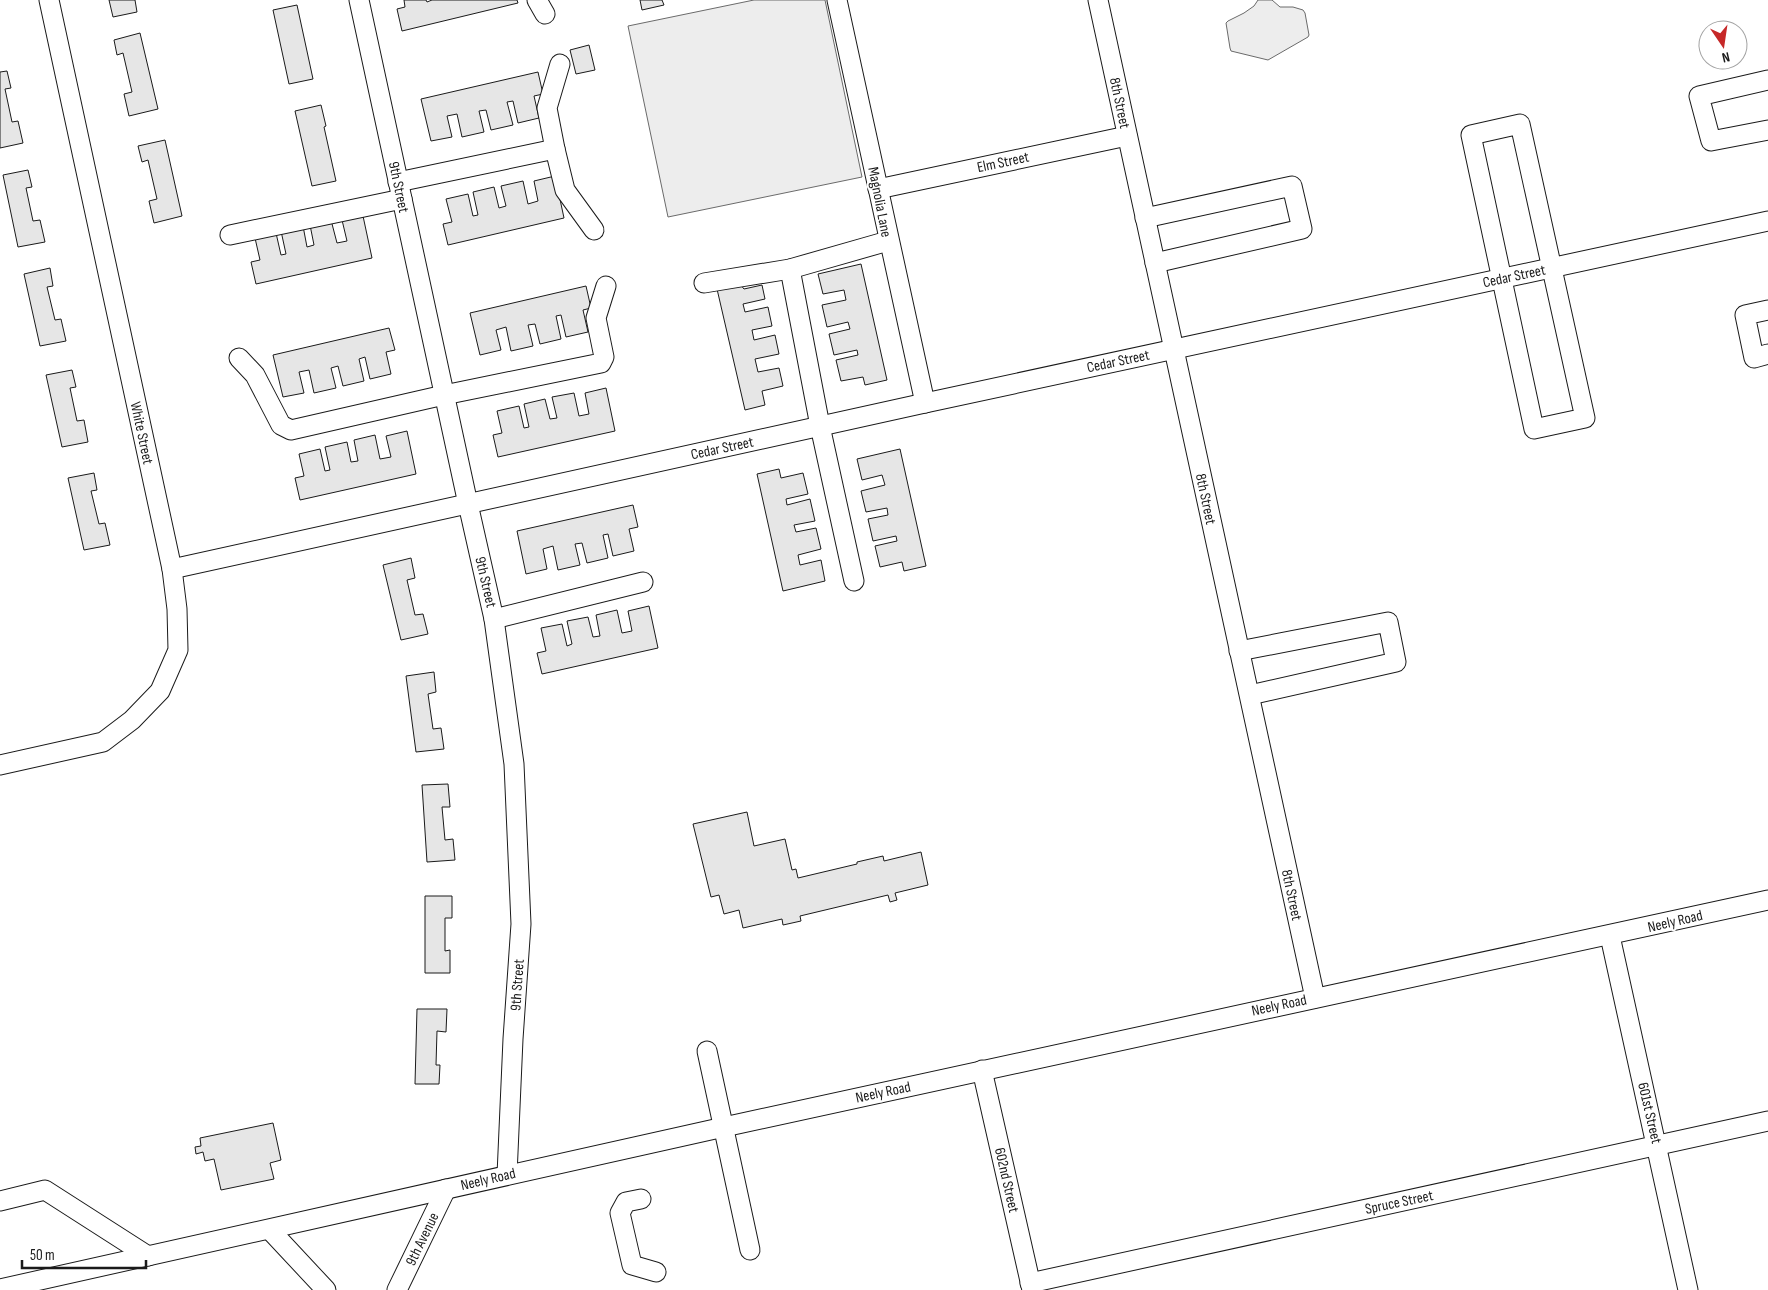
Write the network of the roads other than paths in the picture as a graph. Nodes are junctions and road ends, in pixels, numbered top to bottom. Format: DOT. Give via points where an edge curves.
graph roads {
  1 [pos="49,0"];
  2 [pos="359,0"];
  3 [pos="837,0"];
  4 [pos="1098,0"];
  5 [pos="560,64"];
  6 [pos="1768,80"];
  7 [pos="1768,130"];
  8 [pos="1127,136"];
  9 [pos="555,150"];
  10 [pos="878,189"];
  11 [pos="400,191"];
  12 [pos="1145,218"];
  13 [pos="1768,221"];
  14 [pos="594,230"];
  15 [pos="230,235"];
  16 [pos="888,241"];
  17 [pos="1155,263"];
  18 [pos="1552,268"];
  19 [pos="790,270"];
  20 [pos="1502,279"];
  21 [pos="704,283"];
  22 [pos="606,286"];
  23 [pos="1768,310"];
  24 [pos="1173,350"];
  25 [pos="1768,354"];
  26 [pos="239,358"];
  27 [pos="444,396"];
  28 [pos="925,403"];
  29 [pos="820,426"];
  30 [pos="468,504"];
  31 [pos="172,569"];
  32 [pos="854,580"];
  33 [pos="643,582"];
  34 [pos="494,618"];
  35 [pos="1239,650"];
  36 [pos="1250,695"];
  37 [pos="0,764"];
  38 [pos="1768,900"];
  39 [pos="1610,936"];
  40 [pos="1315,998"];
  41 [pos="707,1051"];
  42 [pos="982,1070"];
  43 [pos="1768,1121"];
  44 [pos="724,1127"];
  45 [pos="1657,1145"];
  46 [pos="506,1175"];
  47 [pos="446,1189"];
  48 [pos="641,1199"];
  49 [pos="0,1201"];
  50 [pos="270,1230"];
  51 [pos="750,1250"];
  52 [pos="148,1256"];
  53 [pos="656,1272"];
  54 [pos="1031,1286"];
  55 [pos="0,1290"];
  56 [pos="326,1290"];
  57 [pos="397,1290"];
  58 [pos="1688,1290"];
  1 -- 31 [label="street, White Street"];
  2 -- 11 [label="street, 9th Street"];
  3 -- 10 [label="street, Magnolia Lane"];
  4 -- 8 [label="street, 8th Street"];
  5 -- 9 [label="street" via="547,108"];
  6 -- 7 [label="street" via="1699,96 1711,141"];
  8 -- 10 [label="street, Elm Street"];
  8 -- 12 [label="street, 8th Street"];
  9 -- 11 [label="street"];
  9 -- 14 [label="street" via="565,190"];
  10 -- 16 [label="street, Magnolia Lane"];
  11 -- 15 [label="street"];
  11 -- 27 [label="street, 9th Street"];
  12 -- 17 [label="street, 8th Street"];
  12 -- 17 [label="street" via="1292,186 1302,229"];
  13 -- 18 [label="street, Cedar Street"];
  16 -- 19 [label="street"];
  16 -- 28 [label="street, Magnolia Lane"];
  17 -- 24 [label="street, 8th Street"];
  18 -- 20 [label="street, Cedar Street"];
  18 -- 20 [label="street" via="1520,124 1471,134"];
  18 -- 20 [label="street" via="1585,418 1568,422 1534,429"];
  19 -- 21 [label="street"];
  19 -- 29 [label="street"];
  20 -- 24 [label="street, Cedar Street"];
  22 -- 27 [label="street" via="596,318 604,357 601,363"];
  23 -- 25 [label="street" via="1745,315 1754,358"];
  24 -- 28 [label="street, Cedar Street"];
  24 -- 35 [label="street, 8th Street"];
  26 -- 27 [label="street" via="255,375 281,425 291,430"];
  27 -- 30 [label="street, 9th Street"];
  28 -- 29 [label="street, Cedar Street"];
  29 -- 30 [label="street, Cedar Street"];
  29 -- 32 [label="street"];
  30 -- 31 [label="street"];
  30 -- 34 [label="street, 9th Street"];
  31 -- 37 [label="street, White Street" via="178,609 178,650 160,691 132,720 103,742"];
  33 -- 34 [label="street"];
  34 -- 46 [label="street, 9th Street" via="514,764 521,924"];
  35 -- 36 [label="street, 8th Street"];
  35 -- 36 [label="street" via="1388,622 1396,662"];
  36 -- 40 [label="street, 8th Street"];
  38 -- 39 [label="street, Neely Road"];
  39 -- 40 [label="street, Neely Road"];
  39 -- 45 [label="street, 601st Street"];
  40 -- 42 [label="street, Neely Road"];
  41 -- 44 [label="street"];
  42 -- 44 [label="street, Neely Road"];
  42 -- 54 [label="street, 602nd Street"];
  43 -- 45 [label="street, Spruce Street"];
  44 -- 46 [label="street, Neely Road"];
  44 -- 51 [label="street"];
  45 -- 54 [label="street, Spruce Street"];
  45 -- 58 [label="street, 601st Street"];
  46 -- 47 [label="street, Neely Road"];
  47 -- 50 [label="street, Neely Road"];
  47 -- 57 [label="street, 9th Avenue"];
  48 -- 53 [label="street" via="626,1202 620,1212 632,1265"];
  49 -- 52 [label="street" via="46,1190"];
  50 -- 52 [label="street, Neely Road"];
  50 -- 56 [label="street"];
  52 -- 55 [label="street, Neely Road"];
}
